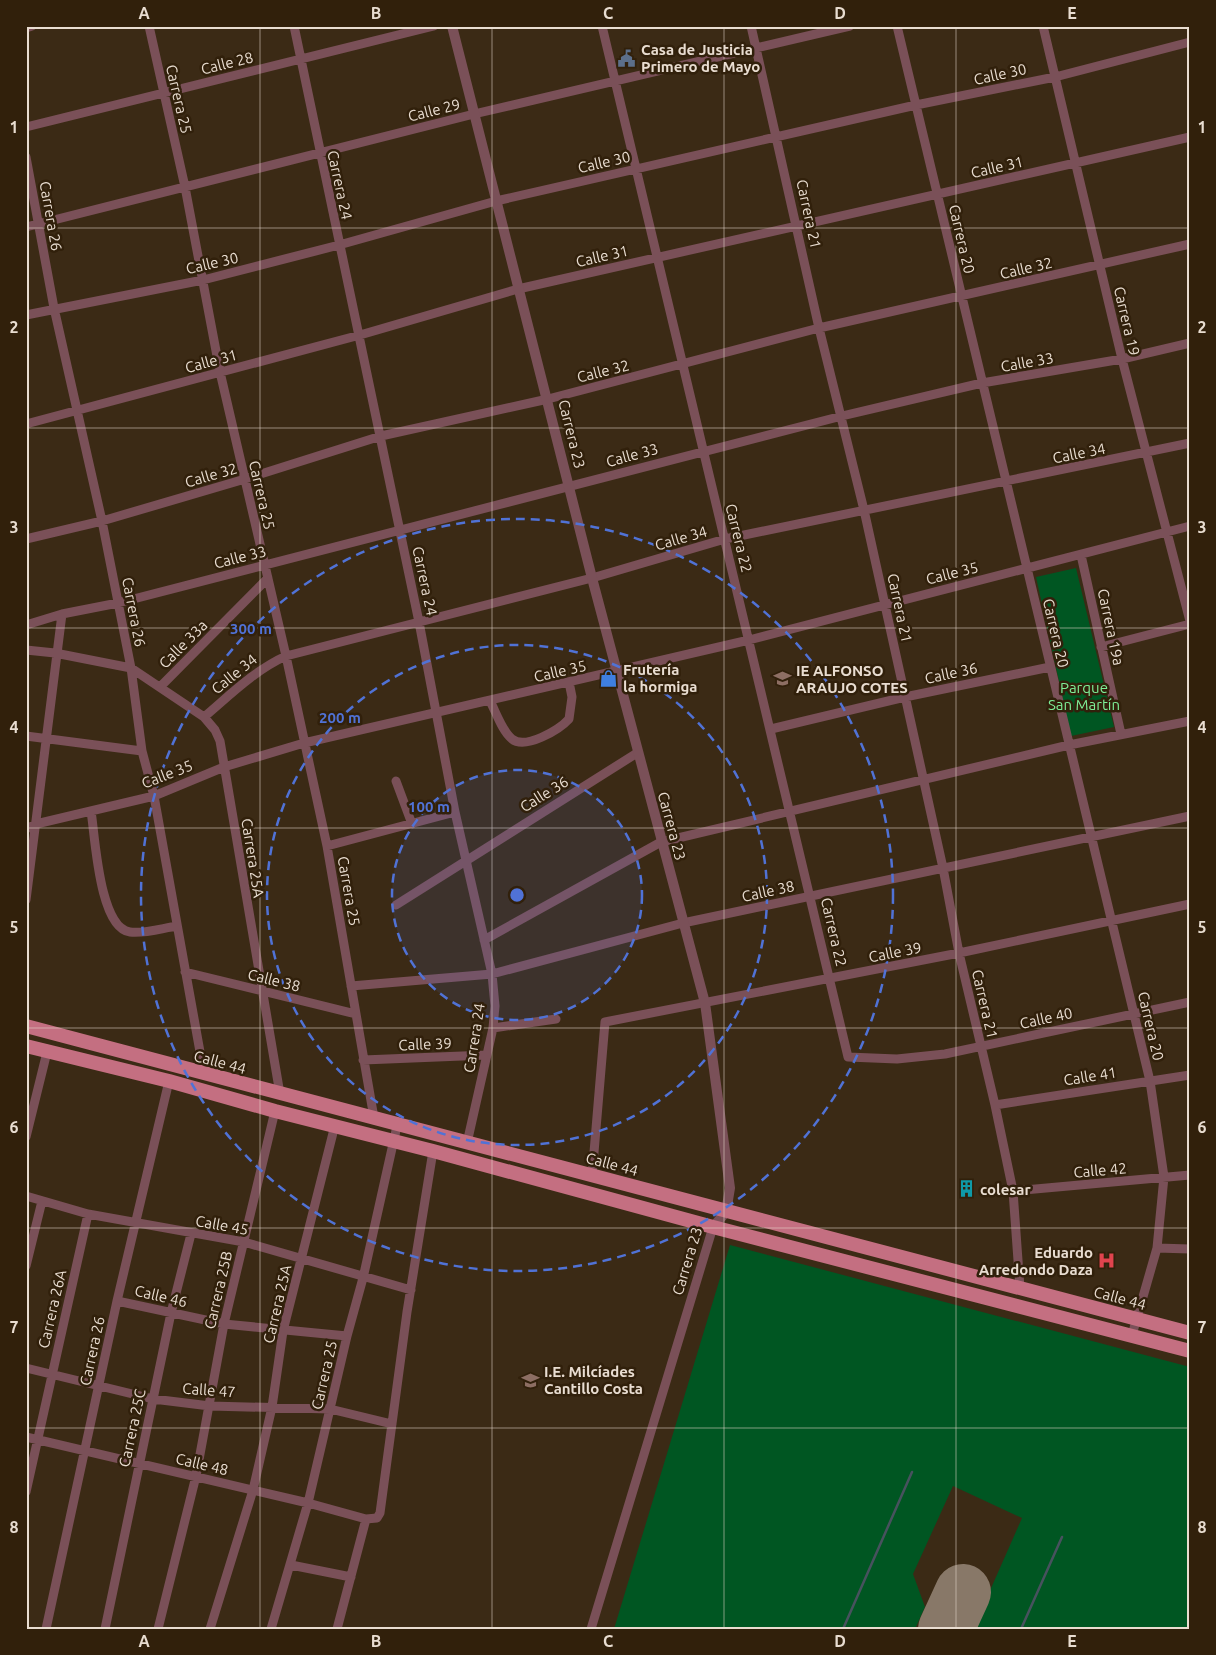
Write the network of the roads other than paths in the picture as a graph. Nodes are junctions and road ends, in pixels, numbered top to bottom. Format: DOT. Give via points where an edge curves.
graph roads {
  1 [pos="32,26"];
  2 [pos="149,26"];
  3 [pos="294,26"];
  4 [pos="434,26"];
  5 [pos="452,26"];
  6 [pos="602,26"];
  7 [pos="752,26"];
  8 [pos="850,26"];
  9 [pos="898,26"];
  10 [pos="1043,26"];
  11 [pos="26,28"];
  12 [pos="1190,42"];
  13 [pos="758,47"];
  14 [pos="301,60"];
  15 [pos="1055,77"];
  16 [pos="615,80"];
  17 [pos="163,93"];
  18 [pos="916,106"];
  19 [pos="474,114"];
  20 [pos="26,127"];
  21 [pos="1190,137"];
  22 [pos="777,138"];
  23 [pos="319,152"];
  24 [pos="26,157"];
  25 [pos="1075,164"];
  26 [pos="636,168"];
  27 [pos="185,187"];
  28 [pos="938,194"];
  29 [pos="496,201"];
  30 [pos="38,225"];
  31 [pos="798,226"];
  32 [pos="26,227"];
  33 [pos="1190,244"];
  34 [pos="339,246"];
  35 [pos="658,258"];
  36 [pos="1099,265"];
  37 [pos="203,280"];
  38 [pos="518,289"];
  39 [pos="962,297"];
  40 [pos="54,308"];
  41 [pos="26,315"];
  42 [pos="819,328"];
  43 [pos="360,335"];
  44 [pos="1190,343"];
  45 [pos="1122,359"];
  46 [pos="683,364"];
  47 [pos="220,372"];
  48 [pos="982,383"];
  49 [pos="548,399"];
  50 [pos="78,412"];
  51 [pos="842,416"];
  52 [pos="26,424"];
  53 [pos="381,436"];
  54 [pos="1190,443"];
  55 [pos="704,450"];
  56 [pos="1147,454"];
  57 [pos="244,479"];
  58 [pos="1006,482"];
  59 [pos="569,486"];
  60 [pos="864,510"];
  61 [pos="102,521"];
  62 [pos="1190,526"];
  63 [pos="400,531"];
  64 [pos="1168,532"];
  65 [pos="26,539"];
  66 [pos="725,540"];
  67 [pos="1081,555"];
  68 [pos="264,565"];
  69 [pos="1027,568"];
  70 [pos="268,578"];
  71 [pos="592,578"];
  72 [pos="118,603"];
  73 [pos="885,605"];
  74 [pos="62,614"];
  75 [pos="420,622"];
  76 [pos="1190,623"];
  77 [pos="26,625"];
  78 [pos="750,640"];
  79 [pos="1101,647"];
  80 [pos="26,650"];
  81 [pos="55,653"];
  82 [pos="286,656"];
  83 [pos="1050,667"];
  84 [pos="131,668"];
  85 [pos="616,672"];
  86 [pos="569,682"];
  87 [pos="161,686"];
  88 [pos="905,697"];
  89 [pos="490,701"];
  90 [pos="437,712"];
  91 [pos="204,717"];
  92 [pos="1190,721"];
  93 [pos="771,729"];
  94 [pos="1121,734"];
  95 [pos="26,736"];
  96 [pos="47,738"];
  97 [pos="304,743"];
  98 [pos="1069,745"];
  99 [pos="142,751"];
  100 [pos="637,753"];
  101 [pos="224,766"];
  102 [pos="922,780"];
  103 [pos="396,781"];
  104 [pos="154,796"];
  105 [pos="91,811"];
  106 [pos="790,811"];
  107 [pos="455,812"];
  108 [pos="1190,816"];
  109 [pos="36,824"];
  110 [pos="412,824"];
  111 [pos="26,828"];
  112 [pos="1090,837"];
  113 [pos="661,842"];
  114 [pos="327,846"];
  115 [pos="466,860"];
  116 [pos="943,868"];
  117 [pos="811,896"];
  118 [pos="26,900"];
  119 [pos="1190,904"];
  120 [pos="396,905"];
  121 [pos="1112,920"];
  122 [pos="683,923"];
  123 [pos="177,926"];
  124 [pos="484,940"];
  125 [pos="959,953"];
  126 [pos="185,972"];
  127 [pos="492,974"];
  128 [pos="831,978"];
  129 [pos="351,986"];
  130 [pos="261,991"];
  131 [pos="1190,1002"];
  132 [pos="706,1003"];
  133 [pos="1134,1013"];
  134 [pos="356,1014"];
  135 [pos="556,1019"];
  136 [pos="26,1026"];
  137 [pos="492,1028"];
  138 [pos="26,1046"];
  139 [pos="980,1047"];
  140 [pos="47,1052"];
  141 [pos="487,1055"];
  142 [pos="848,1057"];
  143 [pos="364,1060"];
  144 [pos="204,1074"];
  145 [pos="1190,1075"];
  146 [pos="169,1081"];
  147 [pos="1150,1081"];
  148 [pos="280,1094"];
  149 [pos="995,1105"];
  150 [pos="275,1111"];
  151 [pos="374,1118"];
  152 [pos="335,1125"];
  153 [pos="397,1126"];
  154 [pos="26,1137"];
  155 [pos="394,1142"];
  156 [pos="467,1143"];
  157 [pos="433,1151"];
  158 [pos="1190,1175"];
  159 [pos="592,1176"];
  160 [pos="1164,1177"];
  161 [pos="1013,1191"];
  162 [pos="26,1196"];
  163 [pos="42,1201"];
  164 [pos="726,1212"];
  165 [pos="88,1214"];
  166 [pos="135,1223"];
  167 [pos="713,1227"];
  168 [pos="191,1234"];
  169 [pos="244,1242"];
  170 [pos="1157,1248"];
  171 [pos="1190,1249"];
  172 [pos="302,1257"];
  173 [pos="26,1266"];
  174 [pos="363,1278"];
  175 [pos="1020,1288"];
  176 [pos="411,1290"];
  177 [pos="117,1300"];
  178 [pos="171,1313"];
  179 [pos="1136,1319"];
  180 [pos="224,1324"];
  181 [pos="283,1331"];
  182 [pos="1190,1333"];
  183 [pos="1132,1335"];
  184 [pos="347,1336"];
  185 [pos="1190,1351"];
  186 [pos="26,1368"];
  187 [pos="51,1374"];
  188 [pos="100,1385"];
  189 [pos="153,1398"];
  190 [pos="210,1406"];
  191 [pos="272,1407"];
  192 [pos="330,1410"];
  193 [pos="392,1424"];
  194 [pos="26,1436"];
  195 [pos="39,1440"];
  196 [pos="84,1450"];
  197 [pos="139,1463"];
  198 [pos="196,1476"];
  199 [pos="253,1490"];
  200 [pos="26,1492"];
  201 [pos="308,1503"];
  202 [pos="369,1519"];
  203 [pos="291,1565"];
  204 [pos="351,1577"];
  205 [pos="46,1629"];
  206 [pos="104,1629"];
  207 [pos="158,1629"];
  208 [pos="210,1629"];
  209 [pos="271,1629"];
  210 [pos="337,1629"];
  211 [pos="590,1629"];
  1 -- 11 [label="street"];
  2 -- 17 [label="street, Carrera 25"];
  3 -- 14 [label="street, Carrera 24"];
  4 -- 14 [label="street, Calle 28"];
  5 -- 19 [label="street, Carrera 23"];
  6 -- 16 [label="street, Carrera 22"];
  7 -- 13 [label="street, Carrera 21"];
  8 -- 13 [label="street, Calle 29"];
  9 -- 18 [label="street, Carrera 20"];
  10 -- 15 [label="street, Carrera 19"];
  12 -- 15 [label="street, Calle 30"];
  13 -- 16 [label="street, Calle 29"];
  13 -- 22 [label="street, Carrera 21"];
  14 -- 17 [label="street, Calle 28"];
  14 -- 23 [label="street, Carrera 24"];
  15 -- 18 [label="street, Calle 30"];
  15 -- 25 [label="street, Carrera 19"];
  16 -- 19 [label="street, Calle 29"];
  16 -- 26 [label="street, Carrera 22"];
  17 -- 20 [label="street, Calle 28"];
  17 -- 27 [label="street, Carrera 25"];
  18 -- 22 [label="street, Calle 30"];
  18 -- 28 [label="street, Carrera 20"];
  19 -- 23 [label="street, Calle 29"];
  19 -- 29 [label="street, Carrera 23"];
  21 -- 25 [label="street, Calle 31"];
  22 -- 26 [label="street, Calle 30"];
  22 -- 31 [label="street, Carrera 21"];
  23 -- 27 [label="street, Calle 29"];
  23 -- 34 [label="street, Carrera 24"];
  24 -- 30 [label="street, Carrera 26"];
  25 -- 28 [label="street, Calle 31"];
  25 -- 36 [label="street, Carrera 19"];
  26 -- 29 [label="street, Calle 30"];
  26 -- 35 [label="street, Carrera 22"];
  27 -- 30 [label="street, Calle 29"];
  27 -- 37 [label="street, Carrera 25"];
  28 -- 31 [label="street, Calle 31"];
  28 -- 39 [label="street, Carrera 20"];
  29 -- 34 [label="street, Calle 30"];
  29 -- 38 [label="street, Carrera 23"];
  30 -- 32 [label="street, Calle 29"];
  30 -- 40 [label="street, Carrera 26"];
  31 -- 35 [label="street, Calle 31"];
  31 -- 42 [label="street, Carrera 21"];
  33 -- 36 [label="street, Calle 32"];
  34 -- 37 [label="street, Calle 30"];
  34 -- 43 [label="street, Carrera 24"];
  35 -- 38 [label="street, Calle 31"];
  35 -- 46 [label="street, Carrera 22"];
  36 -- 39 [label="street, Calle 32"];
  36 -- 45 [label="street, Carrera 19"];
  37 -- 40 [label="street, Calle 30"];
  37 -- 47 [label="street, Carrera 25"];
  38 -- 43 [label="street, Calle 31"];
  38 -- 49 [label="street, Carrera 23"];
  39 -- 42 [label="street, Calle 32"];
  39 -- 48 [label="street, Carrera 20"];
  40 -- 41 [label="street, Calle 30"];
  40 -- 50 [label="street, Carrera 26"];
  42 -- 46 [label="street, Calle 32"];
  42 -- 51 [label="street, Carrera 21"];
  43 -- 47 [label="street, Calle 31"];
  43 -- 53 [label="street, Carrera 24"];
  44 -- 45 [label="street, Calle 33"];
  45 -- 48 [label="street, Calle 33"];
  45 -- 56 [label="street, Carrera 19"];
  46 -- 49 [label="street, Calle 32"];
  46 -- 55 [label="street, Carrera 22"];
  47 -- 50 [label="street, Calle 31"];
  47 -- 57 [label="street, Carrera 25"];
  48 -- 51 [label="street, Calle 33"];
  48 -- 58 [label="street, Carrera 20"];
  49 -- 53 [label="street, Calle 32"];
  49 -- 59 [label="street, Carrera 23"];
  50 -- 52 [label="street, Calle 31"];
  50 -- 61 [label="street, Carrera 26"];
  51 -- 55 [label="street, Calle 33"];
  51 -- 60 [label="street, Carrera 21"];
  53 -- 57 [label="street, Calle 32"];
  53 -- 63 [label="street, Carrera 24"];
  54 -- 56 [label="street, Calle 34"];
  55 -- 59 [label="street, Calle 33"];
  55 -- 66 [label="street, Carrera 22"];
  56 -- 58 [label="street, Calle 34"];
  56 -- 64 [label="street, Carrera 19"];
  57 -- 61 [label="street, Calle 32"];
  57 -- 68 [label="street, Carrera 25"];
  58 -- 60 [label="street, Calle 34"];
  58 -- 69 [label="street, Carrera 20"];
  59 -- 63 [label="street, Calle 33"];
  59 -- 71 [label="street, Carrera 23"];
  60 -- 66 [label="street, Calle 34"];
  60 -- 73 [label="street, Carrera 21"];
  61 -- 65 [label="street, Calle 32"];
  61 -- 72 [label="street, Carrera 26"];
  62 -- 64 [label="street, Calle 35"];
  63 -- 68 [label="street, Calle 33"];
  63 -- 75 [label="street, Carrera 24"];
  64 -- 67 [label="street, Calle 35"];
  64 -- 76 [label="street, Carrera 19"];
  66 -- 71 [label="street, Calle 34"];
  66 -- 78 [label="street, Carrera 22"];
  67 -- 69 [label="street, Calle 35"];
  67 -- 79 [label="street, Carrera 19a"];
  68 -- 70 [label="street, Carrera 25"];
  68 -- 72 [label="street, Calle 33"];
  69 -- 73 [label="street, Calle 35"];
  69 -- 83 [label="street, Carrera 20"];
  70 -- 82 [label="street, Carrera 25"];
  70 -- 87 [label="street, Calle 33a"];
  71 -- 75 [label="street, Calle 34"];
  71 -- 85 [label="street, Carrera 23"];
  72 -- 74 [label="street, Calle 33"];
  72 -- 84 [label="street, Carrera 26"];
  73 -- 78 [label="street, Calle 35"];
  73 -- 88 [label="street, Carrera 21"];
  74 -- 77 [label="street, Calle 33"];
  74 -- 81 [label="street"];
  75 -- 82 [label="street, Calle 34"];
  75 -- 90 [label="street, Carrera 24"];
  76 -- 79 [label="street"];
  78 -- 85 [label="street, Calle 35"];
  78 -- 93 [label="street, Carrera 22"];
  79 -- 94 [label="street, Carrera 19a"];
  80 -- 81 [label="street"];
  81 -- 84 [label="street"];
  81 -- 96 [label="street"];
  82 -- 91 [label="street, Calle 34" via="254,674"];
  82 -- 97 [label="street, Carrera 25"];
  83 -- 88 [label="street, Calle 36"];
  83 -- 98 [label="street, Carrera 20"];
  84 -- 87 [label="street, Carrera 25A"];
  84 -- 99 [label="street, Carrera 26"];
  85 -- 86 [label="street, Calle 35"];
  85 -- 100 [label="street, Carrera 23"];
  86 -- 89 [label="street, Calle 35"];
  86 -- 89 [label="street" via="572,697 569,719 551,733 526,742 510,738"];
  87 -- 91 [label="street, Carrera 25A"];
  88 -- 93 [label="street, Calle 36"];
  88 -- 102 [label="street, Carrera 21"];
  89 -- 90 [label="street, Calle 35"];
  90 -- 97 [label="street, Calle 35"];
  90 -- 107 [label="street, Carrera 24"];
  91 -- 101 [label="street, Carrera 25A" via="220,741"];
  92 -- 94 [label="street"];
  93 -- 106 [label="street, Carrera 22"];
  94 -- 98 [label="street"];
  95 -- 96 [label="street"];
  96 -- 99 [label="street"];
  96 -- 109 [label="street"];
  97 -- 101 [label="street, Calle 35"];
  97 -- 114 [label="street, Carrera 25"];
  98 -- 102 [label="street"];
  98 -- 112 [label="street, Carrera 20"];
  99 -- 104 [label="street, Carrera 26"];
  100 -- 113 [label="street, Carrera 23"];
  100 -- 115 [label="street, Calle 36"];
  101 -- 104 [label="street, Calle 35"];
  101 -- 130 [label="street, Carrera 25A"];
  102 -- 106 [label="street"];
  102 -- 116 [label="street, Carrera 21"];
  103 -- 110 [label="street"];
  104 -- 105 [label="street, Calle 35"];
  104 -- 123 [label="street, Carrera 26"];
  105 -- 109 [label="street, Calle 35"];
  105 -- 123 [label="street" via="104,899 118,925 130,932"];
  106 -- 113 [label="street"];
  106 -- 117 [label="street, Carrera 22"];
  107 -- 110 [label="street"];
  107 -- 115 [label="street, Carrera 24"];
  108 -- 112 [label="street, Calle 38"];
  109 -- 111 [label="street, Calle 35"];
  109 -- 118 [label="street"];
  110 -- 114 [label="street"];
  112 -- 116 [label="street, Calle 38"];
  112 -- 121 [label="street, Carrera 20"];
  113 -- 122 [label="street, Carrera 23"];
  113 -- 124 [label="street"];
  114 -- 129 [label="street, Carrera 25"];
  115 -- 120 [label="street, Calle 36"];
  115 -- 124 [label="street, Carrera 24"];
  116 -- 117 [label="street, Calle 38"];
  116 -- 125 [label="street, Carrera 21"];
  117 -- 122 [label="street, Calle 38"];
  117 -- 128 [label="street, Carrera 22"];
  119 -- 121 [label="street, Calle 39"];
  121 -- 125 [label="street, Calle 39"];
  121 -- 133 [label="street, Carrera 20"];
  122 -- 127 [label="street, Calle 38"];
  122 -- 132 [label="street, Carrera 23"];
  123 -- 126 [label="street, Carrera 26"];
  124 -- 127 [label="street, Carrera 24"];
  125 -- 128 [label="street, Calle 39"];
  125 -- 139 [label="street, Carrera 21"];
  126 -- 130 [label="street, Calle 38"];
  126 -- 144 [label="street, Carrera 26"];
  127 -- 129 [label="street, Calle 38"];
  127 -- 137 [label="street, Carrera 24" via="495,1006"];
  128 -- 132 [label="street, Calle 39"];
  128 -- 142 [label="street, Carrera 22"];
  129 -- 134 [label="street, Carrera 25"];
  130 -- 134 [label="street, Calle 38"];
  130 -- 148 [label="street, Carrera 25A"];
  131 -- 133 [label="street, Calle 40"];
  132 -- 159 [label="street, Calle 39" via="605,1022"];
  132 -- 164 [label="street, Carrera 23" via="730,1188"];
  133 -- 139 [label="street, Calle 40"];
  133 -- 147 [label="street, Carrera 20"];
  134 -- 143 [label="street, Carrera 25"];
  135 -- 137 [label="street"];
  136 -- 144 [label="main road, Calle 44"];
  137 -- 141 [label="street, Carrera 24"];
  138 -- 140 [label="main road, Calle 44"];
  139 -- 142 [label="street, Calle 40" via="897,1059"];
  139 -- 149 [label="street, Carrera 21"];
  140 -- 146 [label="main road, Calle 44"];
  140 -- 154 [label="street"];
  141 -- 143 [label="street, Calle 39"];
  141 -- 156 [label="street, Carrera 24"];
  143 -- 151 [label="street, Carrera 25"];
  144 -- 148 [label="main road, Calle 44"];
  145 -- 147 [label="street, Calle 41"];
  146 -- 150 [label="main road, Calle 44"];
  146 -- 166 [label="street, Carrera 26"];
  147 -- 149 [label="street, Calle 41"];
  147 -- 160 [label="street, Carrera 20"];
  148 -- 151 [label="main road, Calle 44"];
  149 -- 161 [label="street, Carrera 21"];
  150 -- 152 [label="main road, Calle 44"];
  150 -- 169 [label="street, Carrera 25B"];
  151 -- 153 [label="main road, Calle 44"];
  152 -- 155 [label="main road, Calle 44"];
  152 -- 172 [label="street, Carrera 25A"];
  153 -- 155 [label="street, Carrera 25"];
  153 -- 156 [label="main road, Calle 44"];
  155 -- 157 [label="main road, Calle 44"];
  155 -- 174 [label="street, Carrera 25"];
  156 -- 159 [label="main road, Calle 44"];
  157 -- 167 [label="main road, Calle 44"];
  157 -- 176 [label="street"];
  158 -- 160 [label="street, Calle 42"];
  159 -- 164 [label="main road, Calle 44"];
  160 -- 161 [label="street, Calle 42"];
  160 -- 170 [label="street, Carrera 20"];
  161 -- 175 [label="street, Carrera 21"];
  162 -- 163 [label="street, Calle 45"];
  163 -- 165 [label="street, Calle 45"];
  163 -- 173 [label="street"];
  164 -- 167 [label="street, Carrera 23"];
  164 -- 175 [label="main road, Calle 44"];
  165 -- 166 [label="street, Calle 45"];
  165 -- 187 [label="street, Carrera 26A"];
  166 -- 168 [label="street, Calle 45"];
  166 -- 177 [label="street, Carrera 26"];
  167 -- 183 [label="main road, Calle 44"];
  167 -- 211 [label="street, Carrera 23"];
  168 -- 169 [label="street, Calle 45"];
  168 -- 178 [label="street, Carrera 25C"];
  169 -- 172 [label="street, Calle 45"];
  169 -- 180 [label="street, Carrera 25B"];
  170 -- 171 [label="street"];
  170 -- 179 [label="street, Carrera 20"];
  172 -- 174 [label="street, Calle 45"];
  172 -- 181 [label="street, Carrera 25A"];
  174 -- 176 [label="street, Calle 45"];
  174 -- 184 [label="street, Carrera 25"];
  175 -- 179 [label="main road, Calle 44"];
  176 -- 193 [label="street"];
  177 -- 178 [label="street, Calle 46"];
  177 -- 188 [label="street, Carrera 26"];
  178 -- 180 [label="street, Calle 46"];
  178 -- 189 [label="street, Carrera 25C"];
  179 -- 182 [label="main road, Calle 44"];
  179 -- 183 [label="street, Carrera 20"];
  180 -- 181 [label="street, Calle 46"];
  180 -- 190 [label="street, Carrera 25B"];
  181 -- 184 [label="street, Calle 46"];
  181 -- 191 [label="street, Carrera 25A"];
  183 -- 185 [label="main road, Calle 44"];
  184 -- 192 [label="street, Carrera 25"];
  186 -- 187 [label="street, Calle 47"];
  187 -- 188 [label="street, Calle 47"];
  187 -- 195 [label="street, Carrera 26A"];
  188 -- 189 [label="street, Calle 47"];
  188 -- 196 [label="street, Carrera 26"];
  189 -- 190 [label="street, Calle 47"];
  189 -- 197 [label="street, Carrera 25C"];
  190 -- 191 [label="street, Calle 47"];
  190 -- 198 [label="street, Carrera 25B"];
  191 -- 192 [label="street, Calle 47"];
  191 -- 199 [label="street, Carrera 25A"];
  192 -- 193 [label="street, Calle 47"];
  192 -- 201 [label="street, Carrera 25"];
  193 -- 202 [label="street" via="380,1514"];
  194 -- 195 [label="street, Calle 48"];
  195 -- 196 [label="street, Calle 48"];
  195 -- 200 [label="street, Carrera 26A"];
  196 -- 197 [label="street, Calle 48"];
  196 -- 205 [label="street, Carrera 26"];
  197 -- 198 [label="street, Calle 48"];
  197 -- 206 [label="street, Carrera 25C"];
  198 -- 199 [label="street, Calle 48"];
  198 -- 207 [label="street, Carrera 25B"];
  199 -- 201 [label="street, Calle 48"];
  199 -- 208 [label="street, Carrera 25A"];
  201 -- 202 [label="street, Calle 48"];
  201 -- 203 [label="street, Carrera 25"];
  202 -- 204 [label="street"];
  203 -- 204 [label="street"];
  203 -- 209 [label="street, Carrera 25"];
  204 -- 210 [label="street"];
}
